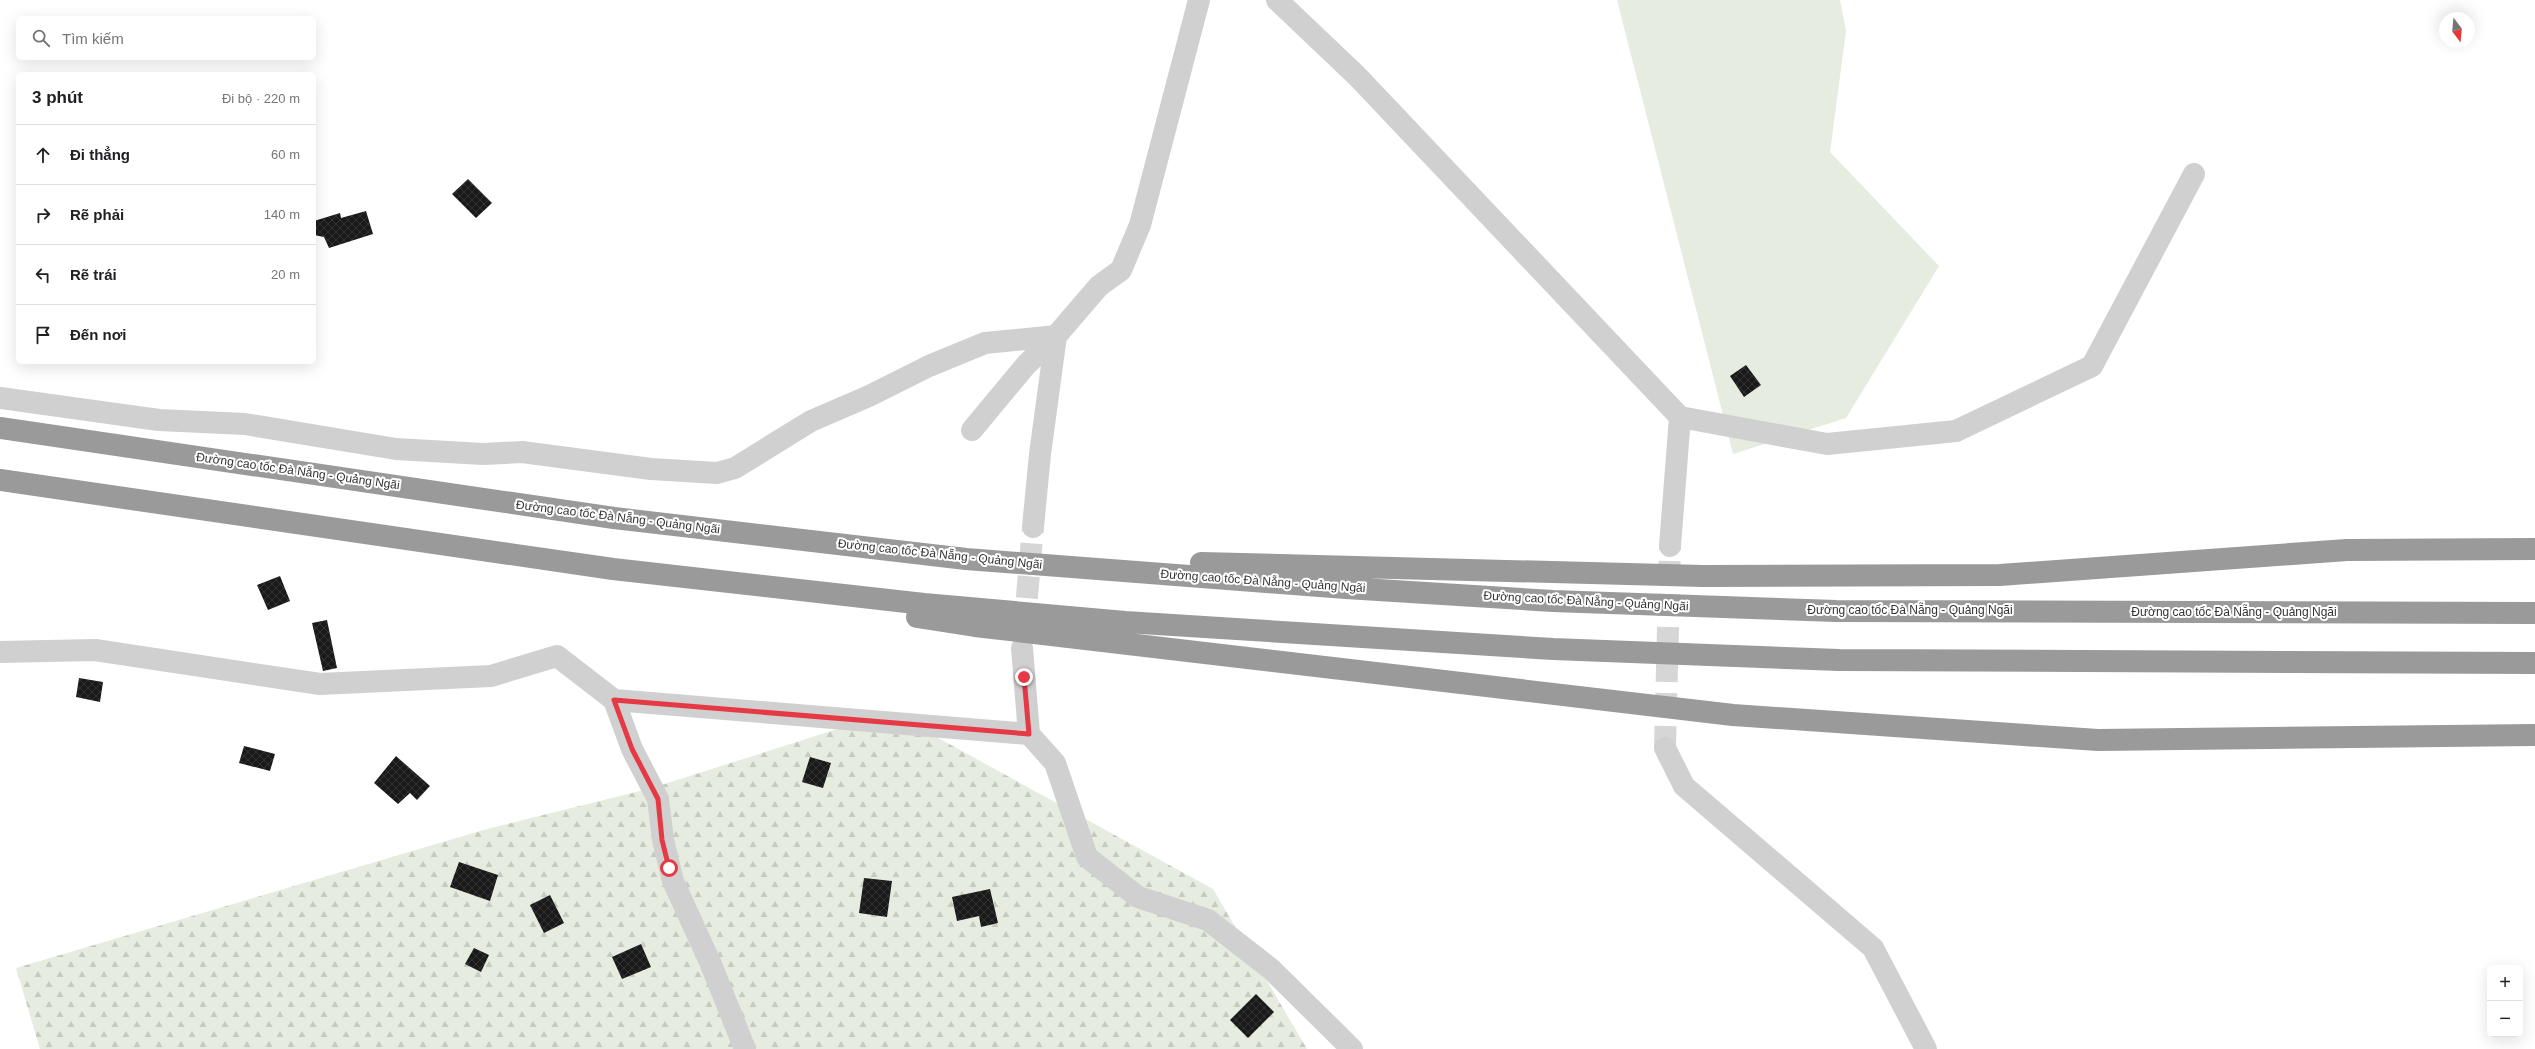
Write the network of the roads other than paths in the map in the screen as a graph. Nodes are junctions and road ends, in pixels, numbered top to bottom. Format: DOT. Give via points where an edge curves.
graph roads {
  1 [pos="1199,0"];
  2 [pos="1277,0"];
  3 [pos="2194,174"];
  4 [pos="1056,336"];
  5 [pos="0,398"];
  6 [pos="1680,418"];
  7 [pos="0,428"];
  8 [pos="972,430"];
  9 [pos="0,480"];
  10 [pos="1033,527"];
  11 [pos="1670,546"];
  12 [pos="2535,549"];
  13 [pos="966,559"];
  14 [pos="613,569"];
  15 [pos="2535,613"];
  16 [pos="1022,648"];
  17 [pos="0,652"];
  18 [pos="2535,663"];
  19 [pos="614,700"];
  20 [pos="1029,734"];
  21 [pos="2535,735"];
  22 [pos="1666,748"];
  23 [pos="745,1049"];
  24 [pos="1352,1049"];
  25 [pos="1926,1049"];
  1 -- 4 [label="street" via="1140,225 1121,270 1099,286"];
  2 -- 6 [label="street" via="1357,76"];
  3 -- 6 [label="street" via="2092,366 1963,428 1956,431 1827,444"];
  4 -- 5 [label="street" via="985,343 811,420 735,468 717,473 651,469 522,452 483,454 396,449 245,424 160,420"];
  4 -- 8 [label="street" via="1026,366"];
  4 -- 10 [label="street"];
  6 -- 11 [label="street"];
  7 -- 13 [label="highway, Đường cao tốc Đà Nẵng - Quảng Ngãi" via="614,518"];
  9 -- 14 [label="highway"];
  12 -- 13 [label="highway" via="2347,550 2000,575 1703,576 1436,567"];
  13 -- 15 [label="highway, Đường cao tốc Đà Nẵng - Quảng Ngãi" via="1553,601 1836,611"];
  14 -- 18 [label="highway" via="924,604 1124,622 1553,649 1839,660"];
  14 -- 21 [label="highway" via="975,626 1734,715 2098,740"];
  16 -- 20 [label="street"];
  17 -- 19 [label="street" via="95,650 320,684 491,676 557,656"];
  19 -- 20 [label="street"];
  19 -- 23 [label="street" via="632,749 658,799 662,840 673,881 710,962"];
  20 -- 24 [label="street" via="1055,763 1087,857 1138,897 1208,920 1271,970"];
  22 -- 25 [label="street" via="1684,786 1873,948"];
}
